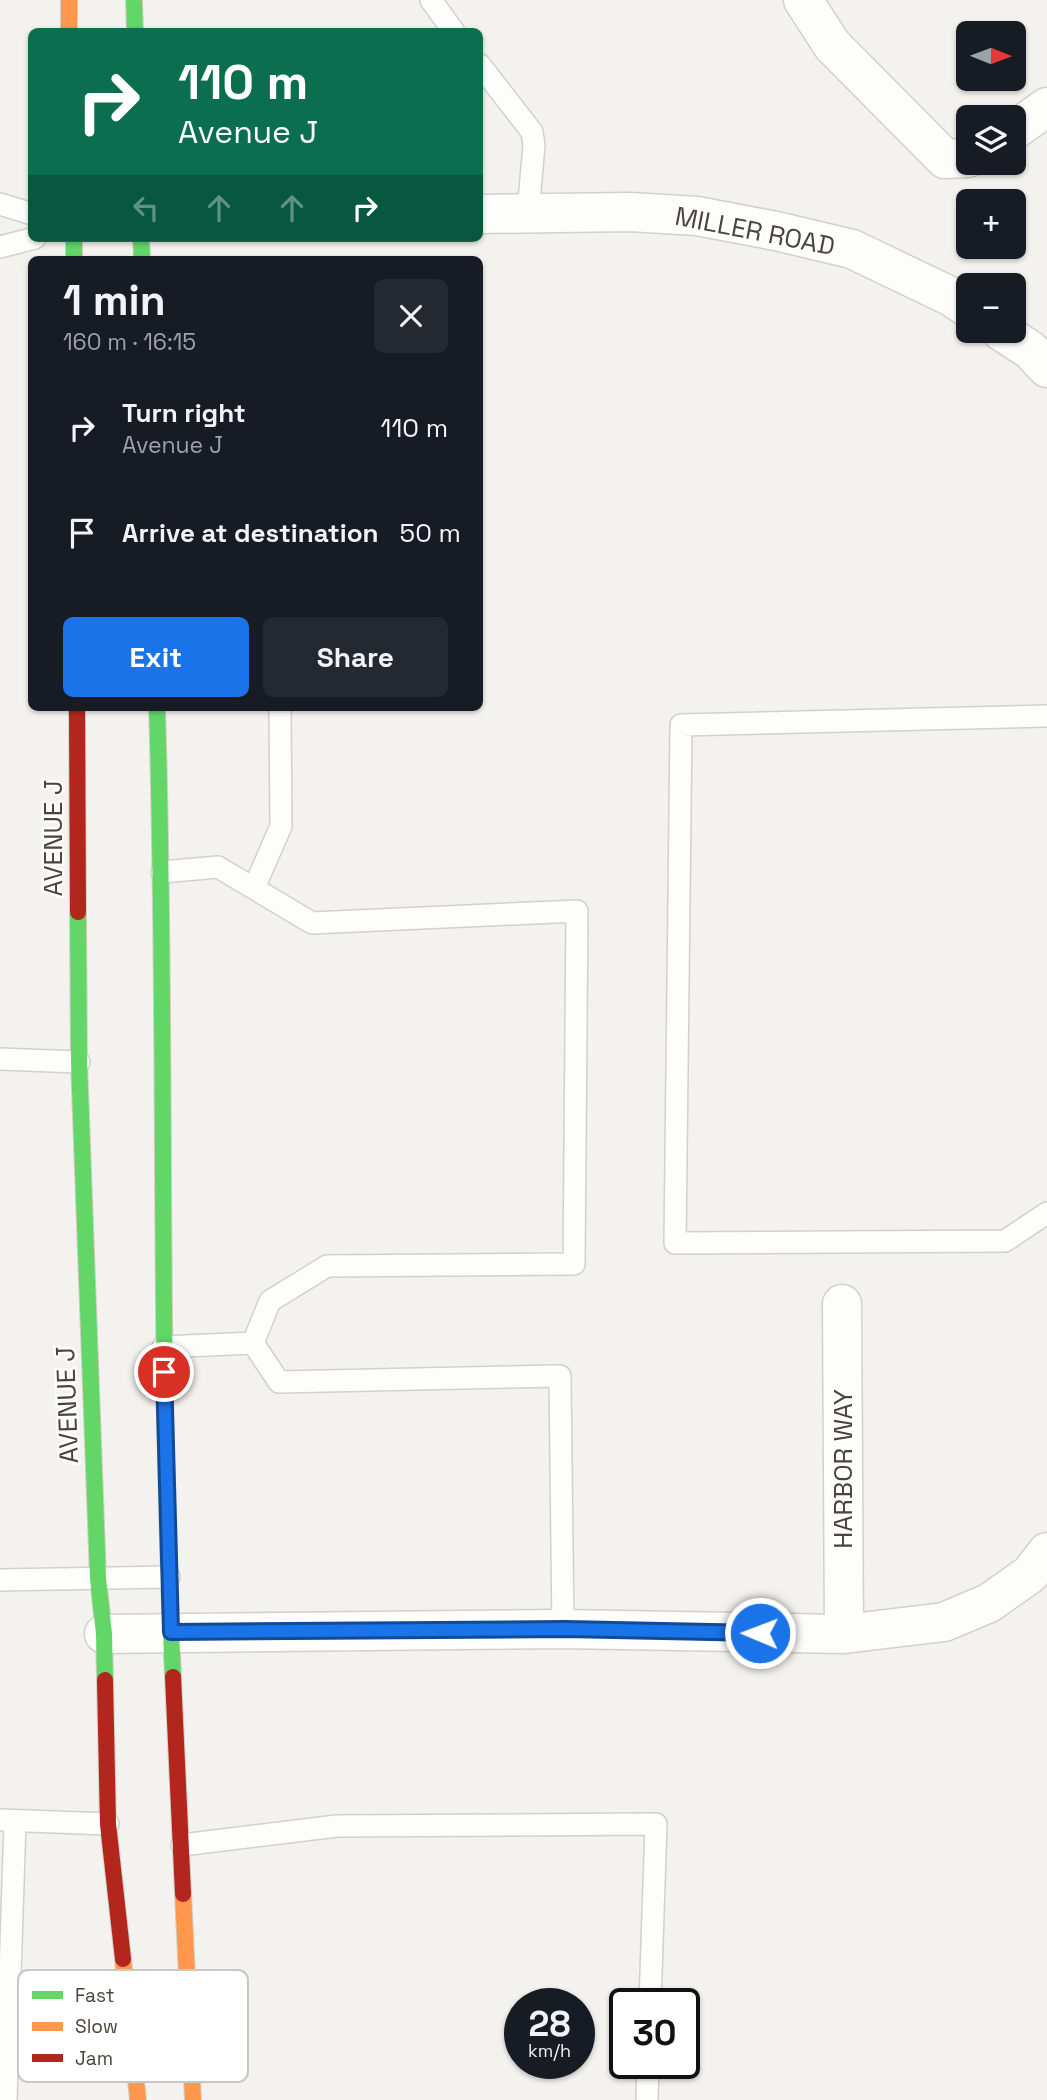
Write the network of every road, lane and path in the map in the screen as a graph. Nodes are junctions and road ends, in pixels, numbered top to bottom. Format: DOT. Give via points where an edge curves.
graph roads {
  1 [pos="69,0"];
  2 [pos="134,0"];
  3 [pos="431,0"];
  4 [pos="803,0"];
  5 [pos="69,28"];
  6 [pos="135,28"];
  7 [pos="451,28"];
  8 [pos="483,69"];
  9 [pos="1047,107"];
  10 [pos="1026,122"];
  11 [pos="956,159"];
  12 [pos="0,204"];
  13 [pos="528,213"];
  14 [pos="28,214"];
  15 [pos="483,214"];
  16 [pos="28,240"];
  17 [pos="0,247"];
  18 [pos="956,300"];
  19 [pos="1019,343"];
  20 [pos="1047,368"];
  21 [pos="77,711"];
  22 [pos="157,711"];
  23 [pos="281,711"];
  24 [pos="1047,716"];
  25 [pos="162,872"];
  26 [pos="254,888"];
  27 [pos="0,1059"];
  28 [pos="79,1062"];
  29 [pos="1047,1213"];
  30 [pos="842,1304"];
  31 [pos="253,1343"];
  32 [pos="163,1347"];
  33 [pos="1047,1552"];
  34 [pos="169,1577"];
  35 [pos="98,1578"];
  36 [pos="0,1580"];
  37 [pos="564,1629"];
  38 [pos="171,1632"];
  39 [pos="104,1634"];
  40 [pos="844,1634"];
  41 [pos="7,1820"];
  42 [pos="108,1824"];
  43 [pos="183,1845"];
  44 [pos="124,1970"];
  45 [pos="188,1970"];
  46 [pos="651,1988"];
  47 [pos="648,2079"];
  48 [pos="136,2082"];
  49 [pos="192,2082"];
  50 [pos="6,2100"];
  51 [pos="138,2100"];
  52 [pos="193,2100"];
  53 [pos="647,2100"];
  1 -- 5 [label="street"];
  2 -- 6 [label="street"];
  3 -- 7 [label="lane"];
  4 -- 11 [label="street" via="832,45 945,159"];
  8 -- 13 [label="lane" via="532,132"];
  9 -- 10 [label="street"];
  12 -- 14 [label="lane"];
  13 -- 15 [label="street, MILLER ROAD"];
  13 -- 18 [label="street, MILLER ROAD" via="697,216 776,231 852,249"];
  16 -- 17 [label="lane"];
  19 -- 20 [label="street"];
  21 -- 28 [label="street, AVENUE J"];
  22 -- 25 [label="street"];
  23 -- 26 [label="lane" via="281,826"];
  24 -- 29 [label="lane" via="681,724 675,1243 1005,1241"];
  25 -- 26 [label="lane" via="218,867"];
  25 -- 32 [label="street"];
  26 -- 31 [label="lane" via="313,923 577,911 577,925 574,1264 327,1266 270,1301"];
  27 -- 28 [label="lane"];
  28 -- 35 [label="street, AVENUE J"];
  30 -- 40 [label="street, HARBOR WAY"];
  31 -- 32 [label="lane"];
  31 -- 37 [label="lane" via="279,1382 560,1376"];
  32 -- 34 [label="street"];
  33 -- 40 [label="street" via="1030,1574 989,1603 944,1622"];
  34 -- 35 [label="lane"];
  34 -- 38 [label="street"];
  35 -- 36 [label="lane"];
  35 -- 39 [label="street, AVENUE J"];
  37 -- 38 [label="street"];
  37 -- 40 [label="street"];
  38 -- 39 [label="street"];
  38 -- 43 [label="street"];
  39 -- 42 [label="street, AVENUE J"];
  41 -- 42 [label="lane"];
  41 -- 50 [label="lane"];
  42 -- 44 [label="street, AVENUE J"];
  43 -- 45 [label="street"];
  43 -- 46 [label="lane" via="337,1826 656,1825"];
  47 -- 53 [label="lane"];
  48 -- 51 [label="street, AVENUE J"];
  49 -- 52 [label="street"];
}
